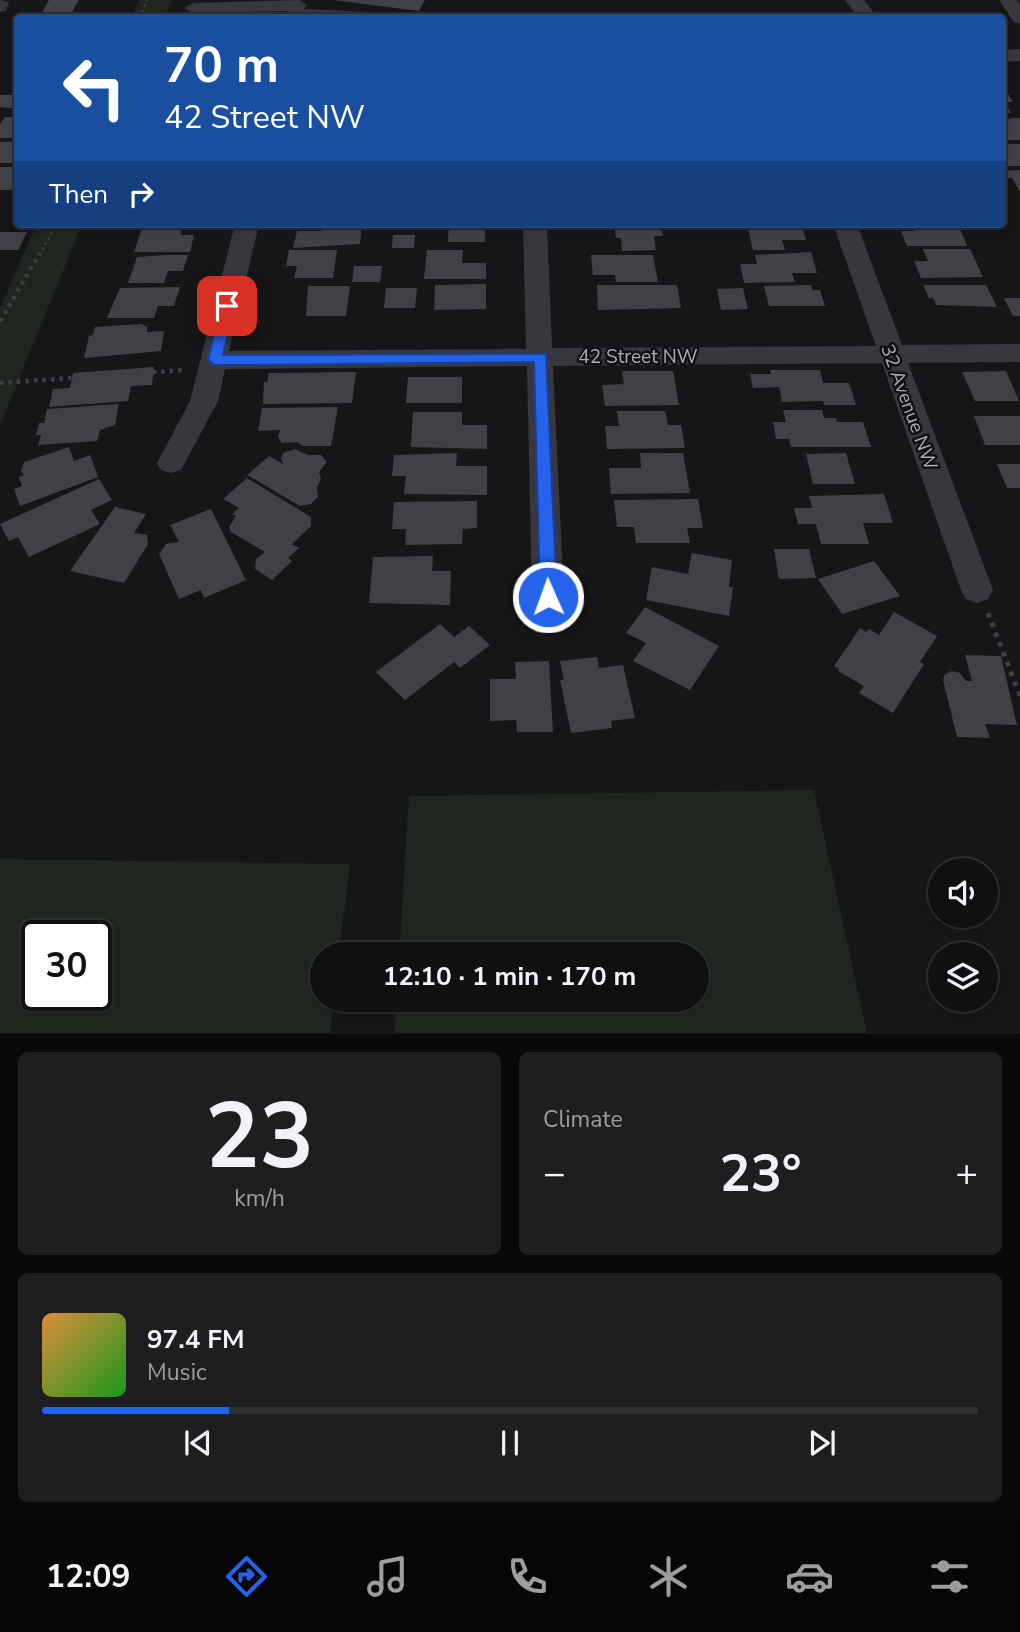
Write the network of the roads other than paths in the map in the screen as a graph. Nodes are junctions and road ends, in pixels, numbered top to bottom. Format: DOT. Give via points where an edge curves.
graph roads {
  1 [pos="854,0"];
  2 [pos="1008,0"];
  3 [pos="222,3"];
  4 [pos="193,8"];
  5 [pos="298,9"];
  6 [pos="336,14"];
  7 [pos="866,14"];
  8 [pos="1020,18"];
  9 [pos="246,228"];
  10 [pos="535,228"];
  11 [pos="846,228"];
  12 [pos="1020,352"];
  13 [pos="890,354"];
  14 [pos="541,357"];
  15 [pos="215,360"];
  16 [pos="171,463"];
  17 [pos="977,590"];
  18 [pos="548,597"];
  1 -- 7 [label="street"];
  2 -- 8 [label="street"];
  3 -- 4 [label="street"];
  3 -- 5 [label="street"];
  5 -- 6 [label="street"];
  9 -- 15 [label="street"];
  10 -- 14 [label="street"];
  11 -- 13 [label="street, 32 Avenue NW"];
  12 -- 13 [label="street, 42 Street NW"];
  13 -- 14 [label="street, 42 Street NW"];
  13 -- 17 [label="street, 32 Avenue NW"];
  14 -- 15 [label="street, 42 Street NW"];
  14 -- 18 [label="street"];
  15 -- 16 [label="street" via="204,401"];
}
